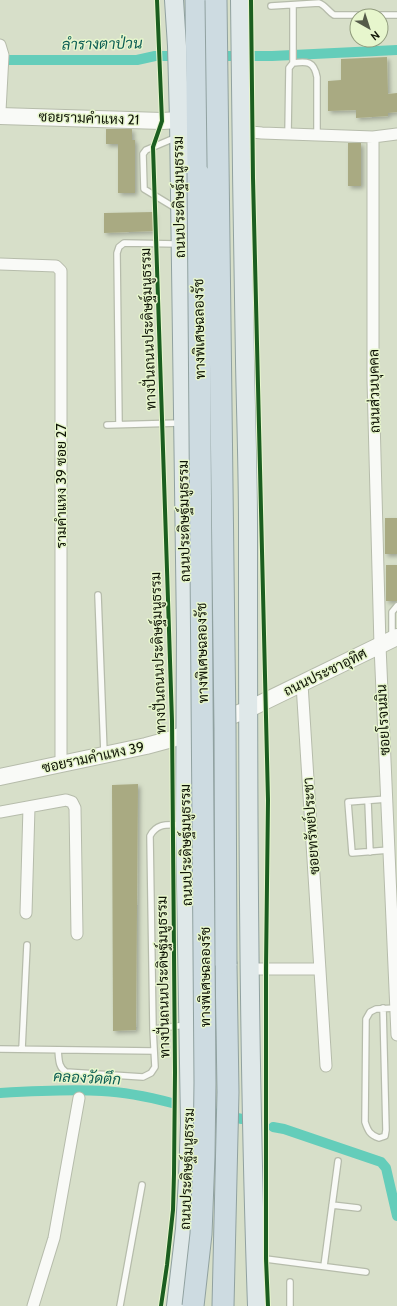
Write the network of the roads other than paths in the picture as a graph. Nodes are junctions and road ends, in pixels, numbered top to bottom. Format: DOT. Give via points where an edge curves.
graph roads {
  1 [pos="174,0"];
  2 [pos="196,0"];
  3 [pos="216,0"];
  4 [pos="240,0"];
  5 [pos="293,5"];
  6 [pos="271,6"];
  7 [pos="397,15"];
  8 [pos="2,54"];
  9 [pos="293,58"];
  10 [pos="0,111"];
  11 [pos="0,116"];
  12 [pos="179,128"];
  13 [pos="242,131"];
  14 [pos="288,134"];
  15 [pos="397,134"];
  16 [pos="317,135"];
  17 [pos="374,137"];
  18 [pos="179,211"];
  19 [pos="180,244"];
  20 [pos="0,264"];
  21 [pos="182,423"];
  22 [pos="119,424"];
  23 [pos="107,425"];
  24 [pos="98,595"];
  25 [pos="397,606"];
  26 [pos="247,630"];
  27 [pos="186,632"];
  28 [pos="389,641"];
  29 [pos="302,684"];
  30 [pos="249,709"];
  31 [pos="186,734"];
  32 [pos="104,755"];
  33 [pos="61,764"];
  34 [pos="0,777"];
  35 [pos="387,799"];
  36 [pos="368,801"];
  37 [pos="29,807"];
  38 [pos="0,812"];
  39 [pos="249,817"];
  40 [pos="185,823"];
  41 [pos="389,850"];
  42 [pos="370,852"];
  43 [pos="26,913"];
  44 [pos="77,934"];
  45 [pos="26,945"];
  46 [pos="249,969"];
  47 [pos="320,969"];
  48 [pos="383,1008"];
  49 [pos="396,1008"];
  50 [pos="189,1025"];
  51 [pos="153,1029"];
  52 [pos="397,1035"];
  53 [pos="0,1049"];
  54 [pos="22,1049"];
  55 [pos="58,1050"];
  56 [pos="154,1051"];
  57 [pos="326,1066"];
  58 [pos="79,1098"];
  59 [pos="338,1161"];
  60 [pos="142,1185"];
  61 [pos="332,1204"];
  62 [pos="358,1208"];
  63 [pos="255,1258"];
  64 [pos="324,1266"];
  65 [pos="366,1272"];
  66 [pos="290,1282"];
  67 [pos="224,1301"];
  68 [pos="33,1306"];
  69 [pos="120,1306"];
  70 [pos="176,1306"];
  71 [pos="193,1306"];
  72 [pos="257,1306"];
  73 [pos="290,1306"];
  1 -- 12 [label="main road, ถนนประดิษฐ์มนูธรรม"];
  2 -- 71 [label="highway, ทางพิเศษฉลองรัช, bridge" via="205,1083 201,1234"];
  3 -- 67 [label="highway, ทางพิเศษฉลองรัช, bridge" via="228,1092"];
  4 -- 13 [label="main road"];
  5 -- 6 [label="lane"];
  5 -- 7 [label="lane" via="319,3 334,15"];
  5 -- 9 [label="lane"];
  8 -- 10 [label="street"];
  9 -- 14 [label="lane" via="288,74"];
  9 -- 16 [label="lane" via="306,61 316,71"];
  11 -- 12 [label="main road, ซอยรามคำแหง 21" via="162,121"];
  12 -- 18 [label="main road, ถนนประดิษฐ์มนูธรรม"];
  12 -- 18 [label="lane" via="143,154 144,189"];
  13 -- 14 [label="street"];
  13 -- 26 [label="main road" via="248,523"];
  14 -- 16 [label="street"];
  15 -- 17 [label="street"];
  16 -- 17 [label="street"];
  17 -- 28 [label="street, ถนนส่วนบุคคล" via="373,380"];
  18 -- 19 [label="main road, ถนนประดิษฐ์มนูธรรม"];
  19 -- 21 [label="main road, ถนนประดิษฐ์มนูธรรม"];
  19 -- 22 [label="lane" via="124,243 119,247"];
  20 -- 33 [label="street, รามคำแหง 39 ซอย 27" via="56,266 61,271"];
  21 -- 22 [label="lane"];
  21 -- 27 [label="main road, ถนนประดิษฐ์มนูธรรม"];
  22 -- 23 [label="lane"];
  24 -- 32 [label="lane"];
  25 -- 28 [label="lane" via="392,612"];
  26 -- 27 [label="main road" via="234,648 224,656 206,657 192,645"];
  26 -- 30 [label="main road"];
  27 -- 31 [label="main road, ถนนประดิษฐ์มนูธรรม"];
  28 -- 29 [label="main road, ถนนประชาอุทิศ"];
  28 -- 35 [label="street, ซอยโรจนมิน"];
  29 -- 30 [label="main road, ถนนประชาอุทิศ"];
  29 -- 47 [label="street, ซอยทรัพย์ประชา"];
  30 -- 31 [label="main road, ถนนประชาอุทิศ"];
  30 -- 39 [label="main road"];
  31 -- 32 [label="main road, ซอยรามคำแหง 39" via="160,743"];
  31 -- 40 [label="main road, ถนนประดิษฐ์มนูธรรม"];
  32 -- 33 [label="main road, ซอยรามคำแหง 39"];
  33 -- 34 [label="main road, ซอยรามคำแหง 39"];
  35 -- 36 [label="lane"];
  35 -- 41 [label="street, ซอยโรจนมิน"];
  36 -- 42 [label="lane"];
  36 -- 42 [label="lane" via="348,802 352,853"];
  37 -- 38 [label="street"];
  37 -- 43 [label="street"];
  37 -- 44 [label="street" via="66,800 72,802"];
  39 -- 40 [label="main road" via="239,799 232,793 213,787 194,801"];
  39 -- 46 [label="main road"];
  40 -- 50 [label="main road, ถนนประดิษฐ์มนูธรรม"];
  40 -- 51 [label="lane" via="160,825 153,829 150,836"];
  41 -- 42 [label="lane"];
  41 -- 49 [label="street, ซอยโรจนมิน"];
  45 -- 54 [label="lane"];
  46 -- 47 [label="street"];
  46 -- 63 [label="main road"];
  47 -- 57 [label="street, ซอยทรัพย์ประชา"];
  48 -- 48 [label="lane" via="370,1012 366,1019 365,1122 372,1136 379,1138 385,1136 386,1130"];
  48 -- 49 [label="lane"];
  49 -- 52 [label="street, ซอยโรจนมิน"];
  50 -- 51 [label="lane"];
  50 -- 70 [label="main road, ถนนประดิษฐ์มนูธรรม" via="188,1179"];
  51 -- 56 [label="lane"];
  53 -- 54 [label="lane"];
  54 -- 55 [label="lane"];
  55 -- 56 [label="lane"];
  55 -- 56 [label="lane" via="59,1064 66,1072 143,1077 151,1073 155,1067"];
  58 -- 68 [label="street" via="54,1238"];
  59 -- 61 [label="lane"];
  60 -- 69 [label="lane"];
  61 -- 62 [label="lane"];
  61 -- 64 [label="lane"];
  63 -- 64 [label="lane"];
  63 -- 72 [label="main road"];
  64 -- 65 [label="lane"];
  66 -- 73 [label="lane"];
}
